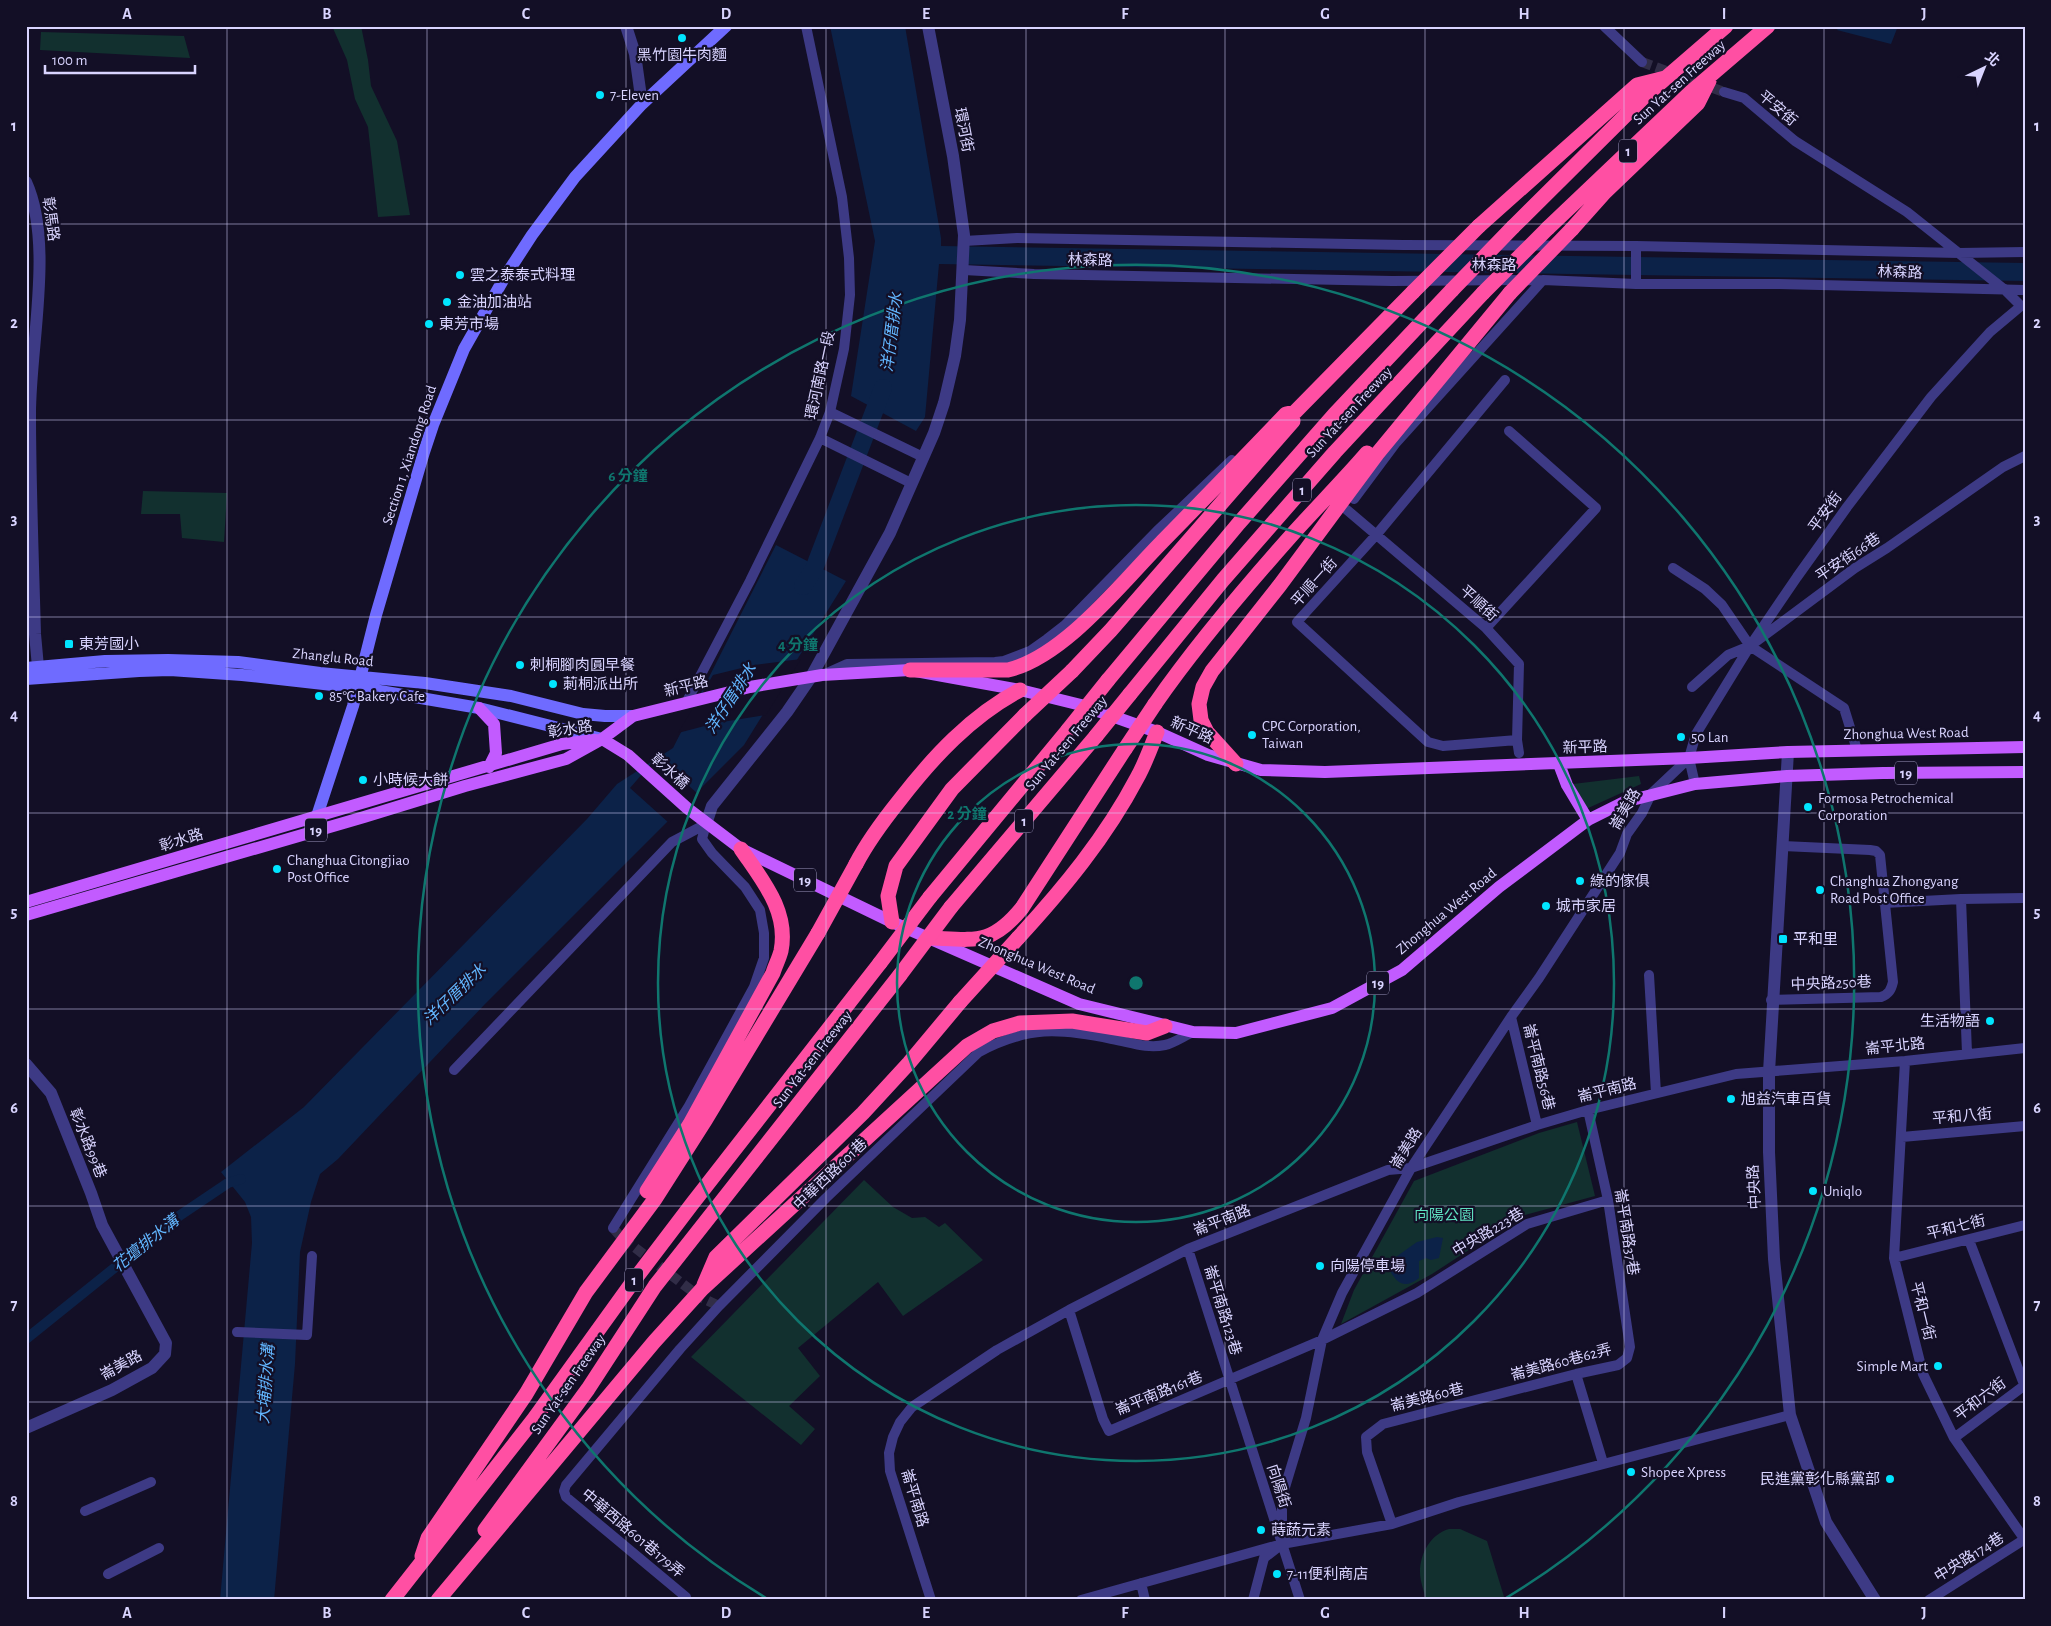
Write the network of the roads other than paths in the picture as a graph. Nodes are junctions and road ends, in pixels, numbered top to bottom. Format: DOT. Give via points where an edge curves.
graph roads {
  1 [pos="626,26"];
  2 [pos="726,26"];
  3 [pos="806,26"];
  4 [pos="928,26"];
  5 [pos="1604,26"];
  6 [pos="1726,26"];
  7 [pos="1768,26"];
  8 [pos="1642,62"];
  9 [pos="1710,77"];
  10 [pos="1667,78"];
  11 [pos="1724,92"];
  12 [pos="642,104"];
  13 [pos="26,182"];
  14 [pos="964,241"];
  15 [pos="1636,249"];
  16 [pos="2025,252"];
  17 [pos="1959,253"];
  18 [pos="964,270"];
  19 [pos="1542,280"];
  20 [pos="1636,281"];
  21 [pos="2004,290"];
  22 [pos="2025,290"];
  23 [pos="2023,308"];
  24 [pos="1454,360"];
  25 [pos="1505,380"];
  26 [pos="830,412"];
  27 [pos="1294,412"];
  28 [pos="1266,425"];
  29 [pos="1509,431"];
  30 [pos="820,438"];
  31 [pos="2025,456"];
  32 [pos="923,457"];
  33 [pos="911,484"];
  34 [pos="1354,499"];
  35 [pos="1347,510"];
  36 [pos="1377,534"];
  37 [pos="1673,568"];
  38 [pos="1486,628"];
  39 [pos="1750,646"];
  40 [pos="32,667"];
  41 [pos="910,670"];
  42 [pos="817,676"];
  43 [pos="47,677"];
  44 [pos="26,679"];
  45 [pos="358,683"];
  46 [pos="1692,687"];
  47 [pos="1020,690"];
  48 [pos="686,703"];
  49 [pos="479,708"];
  50 [pos="633,716"];
  51 [pos="1157,732"];
  52 [pos="602,739"];
  53 [pos="1517,740"];
  54 [pos="2025,747"];
  55 [pos="1858,750"];
  56 [pos="1788,752"];
  57 [pos="1519,753"];
  58 [pos="1689,758"];
  59 [pos="1236,764"];
  60 [pos="1559,764"];
  61 [pos="489,767"];
  62 [pos="2025,772"];
  63 [pos="1787,776"];
  64 [pos="1695,784"];
  65 [pos="1651,794"];
  66 [pos="687,808"];
  67 [pos="317,816"];
  68 [pos="1588,820"];
  69 [pos="706,824"];
  70 [pos="316,830"];
  71 [pos="1783,846"];
  72 [pos="741,849"];
  73 [pos="2025,898"];
  74 [pos="1962,899"];
  75 [pos="26,902"];
  76 [pos="1884,903"];
  77 [pos="26,915"];
  78 [pos="892,922"];
  79 [pos="932,938"];
  80 [pos="1649,975"];
  81 [pos="1772,1000"];
  82 [pos="1511,1017"];
  83 [pos="1165,1026"];
  84 [pos="1193,1032"];
  85 [pos="2025,1048"];
  86 [pos="1967,1053"];
  87 [pos="1905,1061"];
  88 [pos="26,1064"];
  89 [pos="454,1070"];
  90 [pos="1768,1072"];
  91 [pos="1656,1094"];
  92 [pos="1588,1110"];
  93 [pos="1538,1125"];
  94 [pos="2025,1126"];
  95 [pos="1902,1137"];
  96 [pos="1411,1168"];
  97 [pos="1608,1200"];
  98 [pos="2025,1225"];
  99 [pos="613,1228"];
  100 [pos="1969,1240"];
  101 [pos="1188,1249"];
  102 [pos="312,1256"];
  103 [pos="1894,1258"];
  104 [pos="124,1266"];
  105 [pos="702,1289"];
  106 [pos="586,1292"];
  107 [pos="1069,1310"];
  108 [pos="239,1331"];
  109 [pos="1322,1340"];
  110 [pos="1627,1358"];
  111 [pos="1576,1374"];
  112 [pos="1229,1381"];
  113 [pos="2024,1386"];
  114 [pos="1502,1393"];
  115 [pos="1790,1415"];
  116 [pos="26,1428"];
  117 [pos="1954,1438"];
  118 [pos="1603,1463"];
  119 [pos="151,1482"];
  120 [pos="564,1491"];
  121 [pos="84,1512"];
  122 [pos="1392,1524"];
  123 [pos="2025,1540"];
  124 [pos="1282,1544"];
  125 [pos="159,1548"];
  126 [pos="420,1565"];
  127 [pos="108,1574"];
  128 [pos="1141,1583"];
  129 [pos="686,1597"];
  130 [pos="392,1600"];
  131 [pos="434,1600"];
  132 [pos="438,1600"];
  133 [pos="931,1600"];
  134 [pos="1080,1600"];
  135 [pos="1145,1600"];
  136 [pos="1253,1600"];
  137 [pos="1300,1600"];
  138 [pos="1875,1600"];
  139 [pos="1929,1600"];
  1 -- 12 [label="street" via="635,54"];
  2 -- 12 [label="main road, Section 1, Xiandong Road"];
  3 -- 26 [label="street, 環河南路一段" via="842,197 849,258 850,295 844,349"];
  4 -- 14 [label="street, 環河街" via="953,156"];
  5 -- 8 [label="street"];
  6 -- 10 [label="highway, Sun Yat-sen Freeway / 1"];
  7 -- 9 [label="highway, Sun Yat-sen Freeway / 1"];
  9 -- 24 [label="highway, bridge" via="1698,103 1605,192 1510,293"];
  9 -- 131 [label="highway, Sun Yat-sen Freeway / 1, bridge" via="1483,293 1329,459 1223,580 951,907 655,1286 588,1389"];
  10 -- 27 [label="highway, bridge" via="1637,85 1479,226"];
  10 -- 126 [label="highway, Sun Yat-sen Freeway / 1, bridge" via="1513,227 1334,415 1108,680 930,897 692,1204 534,1419"];
  11 -- 17 [label="street, 平安街" via="1744,98 1795,141 1907,212"];
  12 -- 45 [label="main road, Section 1, Xiandong Road" via="575,177 542,222 464,349 424,452"];
  13 -- 40 [label="street, 彰馬路" via="39,228 30,411 35,634"];
  14 -- 15 [label="street, 林森路" via="1017,238"];
  14 -- 18 [label="street, 環河街"];
  15 -- 17 [label="street, 林森路"];
  15 -- 20 [label="street"];
  16 -- 17 [label="street, 林森路"];
  17 -- 21 [label="street, 平安街"];
  18 -- 19 [label="street, 林森路" via="1392,281"];
  18 -- 32 [label="street, 環河街" via="953,365 944,403"];
  19 -- 20 [label="street, 林森路"];
  19 -- 34 [label="street" via="1395,444"];
  20 -- 21 [label="street, 林森路"];
  21 -- 22 [label="street, 林森路"];
  21 -- 23 [label="street, 平安街"];
  23 -- 39 [label="street, 平安街" via="1990,332 1931,397 1847,507"];
  24 -- 59 [label="highway" via="1377,454 1212,670 1199,704 1201,720 1207,732"];
  24 -- 79 [label="highway, bridge" via="1443,365 1272,557 1187,659 1009,925 994,935 976,940"];
  25 -- 36 [label="street, 平順一街"];
  26 -- 30 [label="street, 環河南路一段"];
  26 -- 32 [label="street"];
  27 -- 41 [label="highway" via="1286,414 1087,619 1048,654 1008,670"];
  27 -- 78 [label="highway, bridge" via="1293,421 1111,630 952,789 896,866 888,896"];
  28 -- 42 [label="street" via="1065,624 1030,651 994,662 847,664"];
  29 -- 38 [label="street" via="1596,508"];
  30 -- 33 [label="street"];
  30 -- 48 [label="street, 環河南路一段"];
  31 -- 39 [label="street, 平安街66巷" via="2003,467 1855,568"];
  32 -- 33 [label="street, 環河街"];
  33 -- 42 [label="street, 環河街" via="890,533"];
  35 -- 36 [label="street, 平順街"];
  36 -- 38 [label="street, 平順街"];
  36 -- 53 [label="street, 平順一街" via="1297,622 1428,742 1443,746"];
  37 -- 39 [label="street" via="1705,589 1722,605"];
  38 -- 53 [label="street, 平順街" via="1519,664"];
  39 -- 46 [label="street, 平安街66巷" via="1728,655"];
  39 -- 55 [label="street" via="1844,708"];
  39 -- 58 [label="street, 平安街" via="1696,734"];
  40 -- 43 [label="street"];
  40 -- 45 [label="main road, Zhanglu Road" via="105,661 238,662"];
  41 -- 42 [label="main road, 新平路 / 19"];
  41 -- 47 [label="main road, 新平路 / 19"];
  42 -- 48 [label="main road, 新平路 / 19" via="750,687"];
  42 -- 69 [label="street, 環河街" via="712,806"];
  43 -- 44 [label="main road, Zhanglu Road"];
  43 -- 45 [label="main road, Zhanglu Road" via="170,670"];
  45 -- 49 [label="main road, Zhanglu Road"];
  45 -- 50 [label="main road, Zhanglu Road" via="425,682 492,693 583,714"];
  45 -- 67 [label="main road, Section 1, Xiandong Road"];
  47 -- 51 [label="main road, 新平路 / 19" via="1082,705"];
  47 -- 106 [label="highway, bridge" via="990,708 944,749 883,822 865,847 818,934 706,1119 655,1199"];
  48 -- 50 [label="main road, 新平路 / 19"];
  49 -- 52 [label="main road, Zhanglu Road"];
  49 -- 61 [label="main road" via="494,724 496,753"];
  50 -- 52 [label="main road, 新平路 / 19"];
  51 -- 59 [label="main road, 新平路 / 19"];
  51 -- 105 [label="highway, bridge" via="1138,777 1109,827 1050,903 863,1113 716,1258"];
  52 -- 61 [label="main road, 彰水路 / 19" via="562,744"];
  52 -- 66 [label="main road, 彰水橋 / 19" via="632,759"];
  52 -- 70 [label="main road, 彰水路 / 19" via="566,759"];
  53 -- 57 [label="street, 平順街"];
  54 -- 55 [label="main road, Zhonghua West Road / 19"];
  55 -- 56 [label="main road, Zhonghua West Road / 19"];
  56 -- 58 [label="main road, 新平路 / 19"];
  56 -- 63 [label="street, 中央路"];
  58 -- 60 [label="main road, 新平路 / 19"];
  58 -- 64 [label="street, 平安街"];
  58 -- 65 [label="street, 崙美路"];
  59 -- 60 [label="main road, 新平路 / 19" via="1261,770 1325,772"];
  60 -- 68 [label="main road" via="1567,786"];
  61 -- 67 [label="main road, 彰水路 / 19"];
  62 -- 63 [label="main road, Zhonghua West Road / 19"];
  63 -- 64 [label="main road, Zhonghua West Road / 19"];
  63 -- 71 [label="street, 中央路"];
  64 -- 65 [label="main road, Zhonghua West Road / 19"];
  65 -- 68 [label="main road, Zhonghua West Road / 19" via="1624,802"];
  65 -- 82 [label="street, 崙美路" via="1620,853 1540,978"];
  66 -- 69 [label="main road, Zhonghua West Road / 19"];
  67 -- 70 [label="main road, Section 1, Xiandong Road"];
  67 -- 75 [label="main road, 彰水路 / 19"];
  68 -- 84 [label="main road, Zhonghua West Road / 19" via="1499,886 1402,970 1332,1008 1236,1033"];
  69 -- 72 [label="main road, Zhonghua West Road / 19"];
  69 -- 89 [label="street" via="672,842"];
  69 -- 99 [label="street" via="702,839 745,887 760,910 764,958 754,987 689,1106"];
  70 -- 77 [label="main road, 彰水路 / 19"];
  71 -- 76 [label="street" via="1876,851 1881,861"];
  71 -- 81 [label="street, 中央路"];
  72 -- 78 [label="main road, Zhonghua West Road / 19"];
  72 -- 106 [label="highway" via="777,906 782,925 780,951 772,973 690,1124"];
  73 -- 74 [label="street"];
  74 -- 76 [label="street"];
  74 -- 86 [label="street"];
  76 -- 81 [label="street, 中央路250巷" via="1893,982 1887,994 1881,997"];
  78 -- 79 [label="main road, Zhonghua West Road / 19"];
  79 -- 83 [label="main road, Zhonghua West Road / 19" via="1079,1004"];
  80 -- 91 [label="street"];
  81 -- 90 [label="street, 中央路"];
  82 -- 93 [label="street, 崙平南路56巷"];
  82 -- 96 [label="street, 崙美路"];
  83 -- 84 [label="main road, Zhonghua West Road / 19"];
  83 -- 105 [label="highway" via="1147,1033 1072,1021 1020,1023 993,1031 967,1046"];
  84 -- 120 [label="street, 中華西路601巷" via="1166,1045 1143,1046 1077,1032 1050,1030 1023,1034 979,1052 719,1306"];
  85 -- 86 [label="street, 崙平北路"];
  86 -- 87 [label="street, 崙平北路"];
  87 -- 90 [label="street, 崙平北路"];
  87 -- 95 [label="street, 平和一街"];
  88 -- 104 [label="street, 彰水路99巷" via="51,1093 102,1225"];
  90 -- 91 [label="street, 崙平南路" via="1736,1074"];
  90 -- 115 [label="street, 中央路" via="1774,1259"];
  91 -- 92 [label="street, 崙平南路"];
  92 -- 93 [label="street, 崙平南路"];
  92 -- 97 [label="street, 崙平南路37巷"];
  93 -- 96 [label="street, 崙平南路"];
  94 -- 95 [label="street, 平和八街"];
  95 -- 103 [label="street, 平和一街"];
  96 -- 101 [label="street, 崙平南路" via="1388,1170"];
  96 -- 109 [label="street, 崙美路" via="1342,1293"];
  97 -- 109 [label="street, 中央路223巷" via="1527,1224 1417,1293"];
  97 -- 110 [label="street, 崙平南路37巷" via="1630,1347"];
  98 -- 100 [label="street, 平和七街"];
  100 -- 103 [label="street, 平和七街"];
  100 -- 113 [label="street"];
  101 -- 107 [label="street, 崙平南路"];
  101 -- 112 [label="street, 崙平南路123巷"];
  102 -- 108 [label="street" via="307,1335"];
  103 -- 117 [label="street, 平和一街" via="1924,1374"];
  104 -- 116 [label="street, 崙美路" via="166,1343 166,1354 152,1368 112,1390"];
  105 -- 132 [label="highway"];
  106 -- 126 [label="highway" via="526,1394 428,1538"];
  107 -- 112 [label="street, 崙平南路161巷" via="1109,1431"];
  107 -- 133 [label="street, 崙平南路" via="997,1350 912,1407 900,1422 889,1454 890,1471"];
  109 -- 112 [label="street, 中央路223巷"];
  109 -- 124 [label="street, 崙美路" via="1306,1418 1282,1496"];
  110 -- 111 [label="street, 崙美路60巷62弄" via="1618,1365"];
  111 -- 114 [label="street, 崙美路60巷62弄"];
  111 -- 118 [label="street"];
  112 -- 124 [label="street, 向陽街"];
  113 -- 117 [label="street, 平和六街"];
  114 -- 122 [label="street, 崙美路60巷" via="1383,1424 1366,1437 1367,1452"];
  115 -- 118 [label="street"];
  115 -- 138 [label="street, 中央路" via="1826,1522"];
  117 -- 123 [label="street, 平和一街"];
  118 -- 122 [label="street" via="1459,1502"];
  119 -- 121 [label="street"];
  120 -- 129 [label="street, 中華西路601巷179弄" via="566,1497"];
  122 -- 124 [label="street"];
  123 -- 139 [label="street, 中央路174巷"];
  124 -- 128 [label="street"];
  124 -- 136 [label="street" via="1264,1558"];
  124 -- 137 [label="street, 向陽街"];
  125 -- 127 [label="street"];
  126 -- 130 [label="highway, Sun Yat-sen Freeway / 1"];
  128 -- 134 [label="street"];
  128 -- 135 [label="street"];
}
